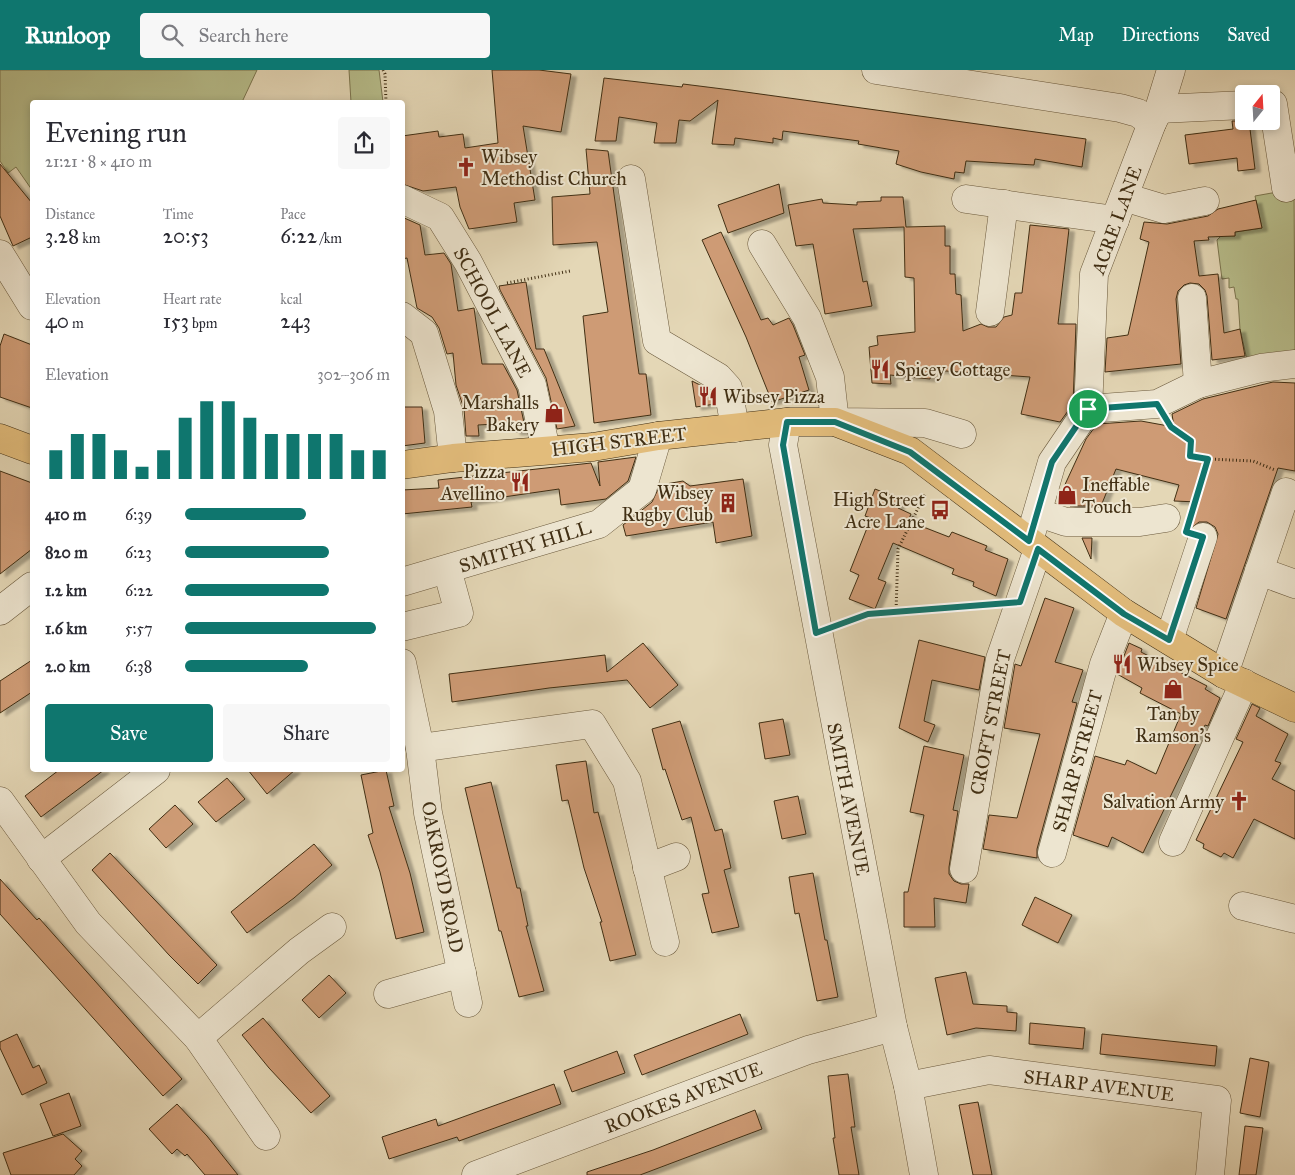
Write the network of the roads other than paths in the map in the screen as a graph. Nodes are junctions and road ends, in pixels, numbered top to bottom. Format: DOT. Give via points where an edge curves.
graph roads {
  1 [pos="876,70"];
  2 [pos="1171,70"];
  3 [pos="943,75"];
  4 [pos="1280,103"];
  5 [pos="1235,106"];
  6 [pos="1155,116"];
  7 [pos="631,179"];
  8 [pos="1286,188"];
  9 [pos="966,199"];
  10 [pos="405,200"];
  11 [pos="1205,201"];
  12 [pos="1004,204"];
  13 [pos="1119,209"];
  14 [pos="762,244"];
  15 [pos="0,254"];
  16 [pos="30,296"];
  17 [pos="1192,298"];
  18 [pos="990,312"];
  19 [pos="405,318"];
  20 [pos="1295,364"];
  21 [pos="1198,384"];
  22 [pos="1088,409"];
  23 [pos="787,422"];
  24 [pos="835,422"];
  25 [pos="735,428"];
  26 [pos="962,434"];
  27 [pos="658,436"];
  28 [pos="0,438"];
  29 [pos="30,449"];
  30 [pos="546,450"];
  31 [pos="453,458"];
  32 [pos="405,465"];
  33 [pos="1286,486"];
  34 [pos="1039,513"];
  35 [pos="1166,518"];
  36 [pos="1203,537"];
  37 [pos="1034,545"];
  38 [pos="1259,572"];
  39 [pos="450,580"];
  40 [pos="405,581"];
  41 [pos="1295,584"];
  42 [pos="30,588"];
  43 [pos="0,612"];
  44 [pos="1124,614"];
  45 [pos="405,626"];
  46 [pos="1169,640"];
  47 [pos="405,677"];
  48 [pos="1234,678"];
  49 [pos="1295,708"];
  50 [pos="420,748"];
  51 [pos="153,772"];
  52 [pos="0,801"];
  53 [pos="1173,842"];
  54 [pos="1052,853"];
  55 [pos="676,857"];
  56 [pos="41,859"];
  57 [pos="647,868"];
  58 [pos="964,868"];
  59 [pos="1243,906"];
  60 [pos="1295,919"];
  61 [pos="332,927"];
  62 [pos="665,942"];
  63 [pos="462,973"];
  64 [pos="388,994"];
  65 [pos="468,1003"];
  66 [pos="893,1027"];
  67 [pos="198,1038"];
  68 [pos="908,1086"];
  69 [pos="266,1136"];
  70 [pos="476,1175"];
  71 [pos="924,1175"];
  72 [pos="1210,1175"];
  1 -- 3 [label="street"];
  2 -- 6 [label="street, ACRE LANE"];
  3 -- 6 [label="street"];
  4 -- 8 [label="street"];
  5 -- 6 [label="street"];
  6 -- 13 [label="street, ACRE LANE"];
  7 -- 25 [label="street" via="657,341 718,377 728,388"];
  9 -- 12 [label="street"];
  10 -- 30 [label="street, SCHOOL LANE" via="440,217 482,287 532,385"];
  11 -- 13 [label="street" via="1164,209"];
  12 -- 13 [label="street"];
  12 -- 18 [label="street"];
  13 -- 22 [label="street, ACRE LANE" via="1094,274"];
  14 -- 24 [label="street" via="807,318 830,377"];
  15 -- 16 [label="street"];
  17 -- 21 [label="street"];
  19 -- 31 [label="street" via="424,333 448,410"];
  20 -- 21 [label="street" via="1262,368"];
  21 -- 22 [label="street" via="1157,404"];
  22 -- 34 [label="street" via="1052,462"];
  23 -- 24 [label="main road, HIGH STREET"];
  23 -- 25 [label="main road, HIGH STREET"];
  23 -- 66 [label="street, SMITH AVENUE" via="783,445"];
  24 -- 26 [label="street, HIGH STREET" via="925,423"];
  24 -- 37 [label="main road, HIGH STREET" via="910,452"];
  25 -- 27 [label="main road, HIGH STREET"];
  27 -- 30 [label="main road, HIGH STREET" via="593,447"];
  27 -- 40 [label="street, SMITHY HILL" via="642,490 599,524"];
  28 -- 29 [label="main road"];
  30 -- 31 [label="main road, HIGH STREET"];
  31 -- 32 [label="main road, HIGH STREET"];
  33 -- 38 [label="street"];
  34 -- 35 [label="street" via="1066,522 1140,522"];
  34 -- 37 [label="street"];
  36 -- 46 [label="street"];
  37 -- 44 [label="main road, HIGH STREET"];
  37 -- 58 [label="street, CROFT STREET" via="1020,602 1000,659"];
  38 -- 41 [label="street"];
  38 -- 48 [label="street"];
  39 -- 45 [label="street" via="459,613"];
  42 -- 43 [label="street"];
  44 -- 46 [label="main road, HIGH STREET"];
  44 -- 54 [label="street, SHARP STREET" via="1104,664"];
  46 -- 48 [label="main road, HIGH STREET"];
  47 -- 50 [label="street, OAKROYD ROAD"];
  48 -- 49 [label="main road, HIGH STREET"];
  48 -- 53 [label="street"];
  50 -- 57 [label="street" via="592,724 627,781"];
  50 -- 63 [label="street, OAKROYD ROAD" via="428,813"];
  51 -- 56 [label="street"];
  52 -- 56 [label="street"];
  55 -- 57 [label="street"];
  56 -- 67 [label="street" via="88,923"];
  57 -- 62 [label="street"];
  59 -- 60 [label="street"];
  61 -- 67 [label="street" via="299,951"];
  63 -- 64 [label="street"];
  63 -- 65 [label="street, OAKROYD ROAD"];
  66 -- 68 [label="street, SMITH AVENUE"];
  66 -- 70 [label="street, ROOKES AVENUE" via="808,1050"];
  67 -- 69 [label="street"];
  68 -- 71 [label="street, SMITH AVENUE"];
  68 -- 72 [label="street, SHARP AVENUE" via="989,1070 1217,1100"];
}
